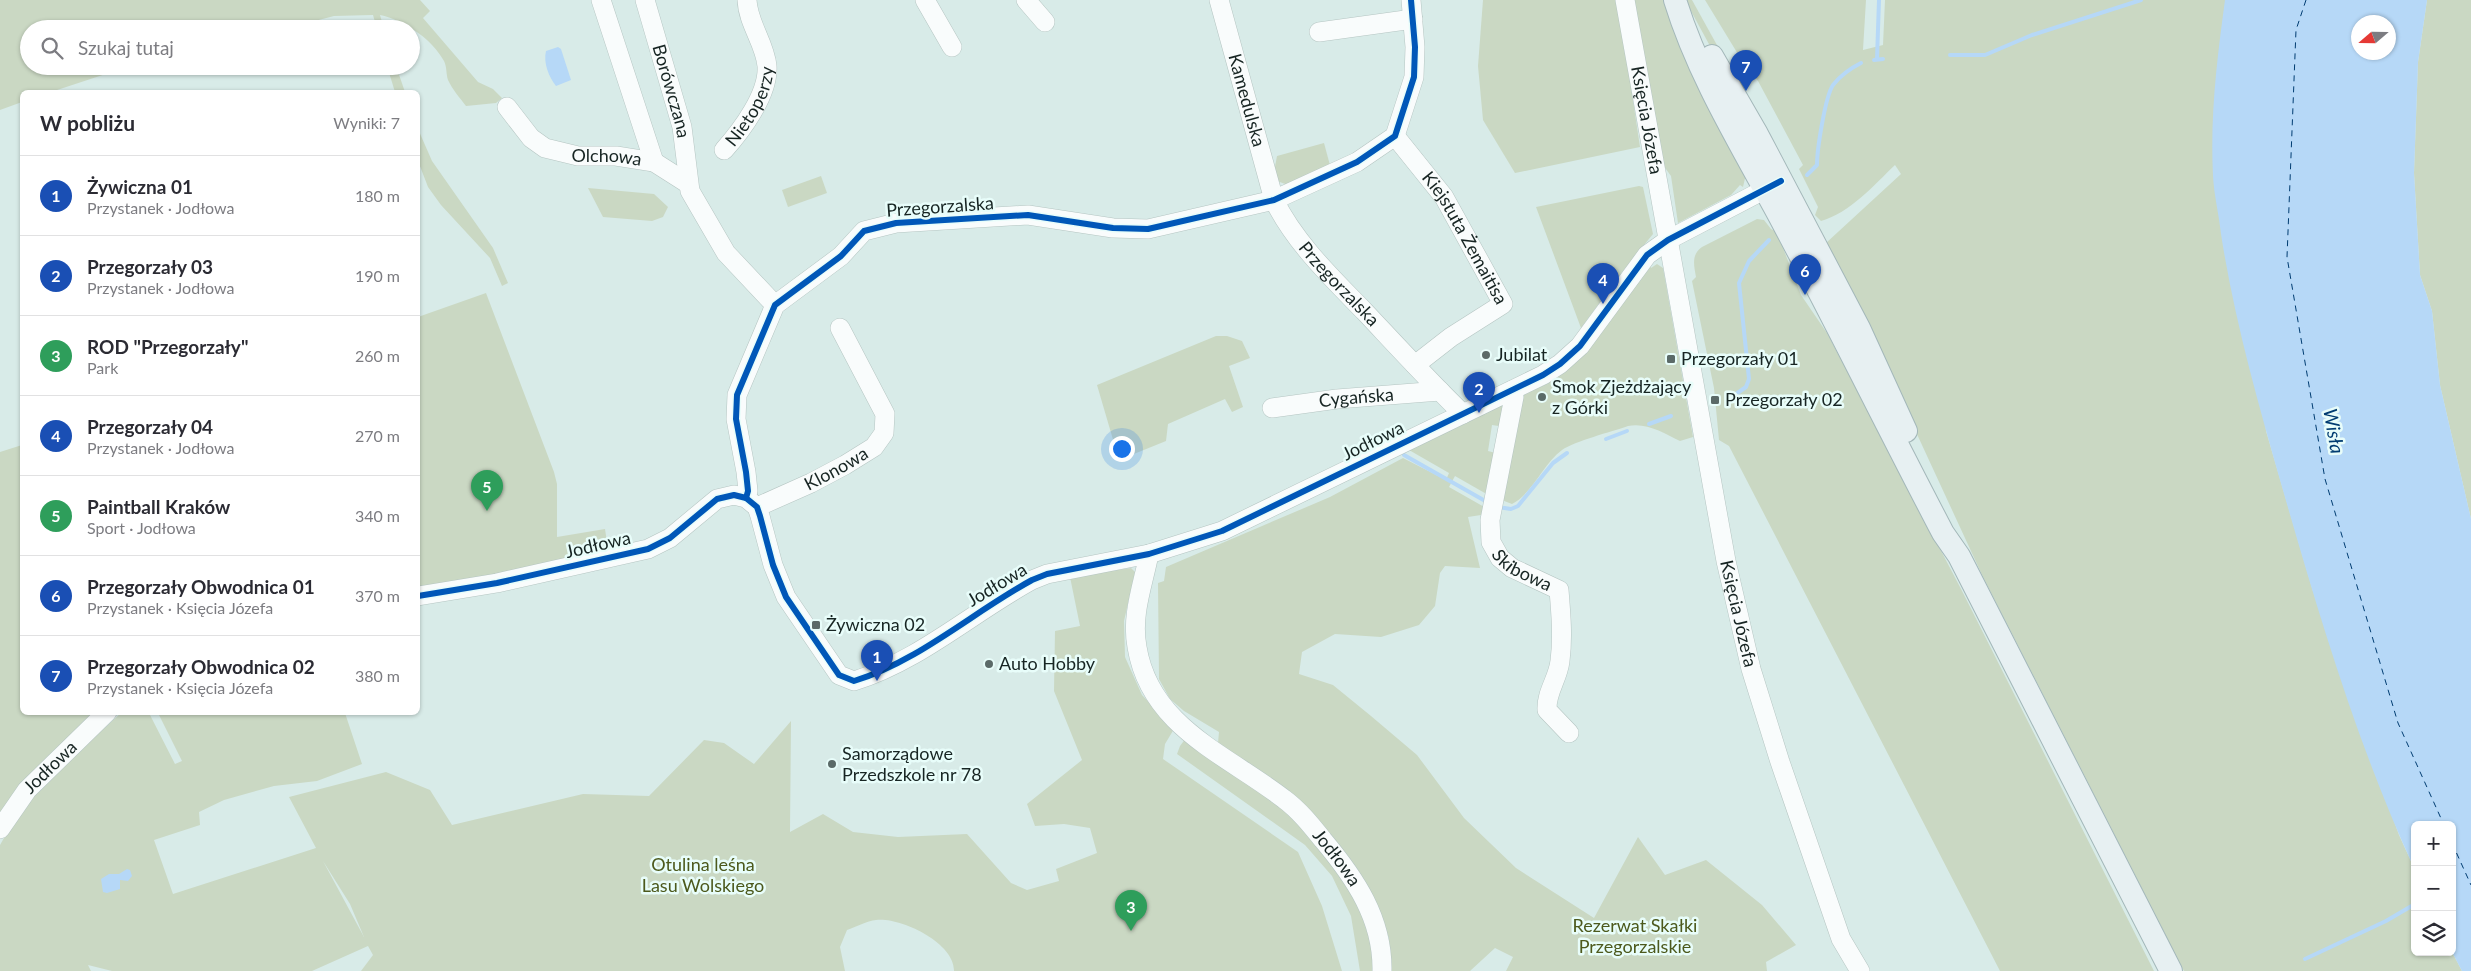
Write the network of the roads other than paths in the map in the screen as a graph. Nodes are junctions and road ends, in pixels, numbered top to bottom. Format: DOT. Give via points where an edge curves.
graph roads {
  1 [pos="601,0"];
  2 [pos="645,0"];
  3 [pos="747,0"];
  4 [pos="925,0"];
  5 [pos="1026,0"];
  6 [pos="1219,0"];
  7 [pos="1411,0"];
  8 [pos="1625,0"];
  9 [pos="1676,0"];
  10 [pos="1413,19"];
  11 [pos="1045,22"];
  12 [pos="1319,32"];
  13 [pos="952,47"];
  14 [pos="507,107"];
  15 [pos="1395,136"];
  16 [pos="724,150"];
  17 [pos="654,162"];
  18 [pos="687,183"];
  19 [pos="1773,186"];
  20 [pos="1274,200"];
  21 [pos="1668,240"];
  22 [pos="775,305"];
  23 [pos="840,328"];
  24 [pos="1415,365"];
  25 [pos="1513,390"];
  26 [pos="1440,391"];
  27 [pos="1272,408"];
  28 [pos="1463,414"];
  29 [pos="751,503"];
  30 [pos="1148,554"];
  31 [pos="1959,556"];
  32 [pos="420,596"];
  33 [pos="104,715"];
  34 [pos="1569,733"];
  35 [pos="0,829"];
  36 [pos="1382,971"];
  37 [pos="1860,971"];
  38 [pos="2171,971"];
  1 -- 17 [label="street"];
  2 -- 18 [label="street, Borówczana" via="682,127"];
  3 -- 16 [label="street, Nietoperzy" via="750,23 767,67 757,104"];
  4 -- 13 [label="street"];
  5 -- 11 [label="street"];
  6 -- 20 [label="street, Kamedulska"];
  7 -- 10 [label="street"];
  8 -- 21 [label="street, Księcia Józefa"];
  9 -- 19 [label="main road" via="1684,29 1701,65"];
  10 -- 12 [label="street"];
  10 -- 15 [label="street" via="1414,77"];
  14 -- 17 [label="street, Olchowa" via="530,138 545,148 578,156 616,156"];
  15 -- 20 [label="street" via="1357,162"];
  15 -- 24 [label="street, Kiejstuta Żemaitisa" via="1444,197 1503,304 1451,337"];
  17 -- 18 [label="street, Olchowa"];
  18 -- 22 [label="street" via="726,253"];
  19 -- 21 [label="street"];
  19 -- 31 [label="main road" via="1930,509"];
  19 -- 31 [label="main road" via="1797,212 1859,328"];
  20 -- 22 [label="street, Przegorzalska" via="1148,229 1113,228 1028,215 896,223 870,229 856,238 840,256"];
  20 -- 24 [label="street, Przegorzalska" via="1292,232"];
  21 -- 25 [label="street, Jodłowa" via="1641,262 1570,356 1552,370"];
  21 -- 37 [label="street, Księcia Józefa" via="1726,562 1751,670 1841,939"];
  22 -- 29 [label="street, Przegorzalska" via="736,395 738,438"];
  23 -- 29 [label="street, Klonowa" via="885,414 884,433 874,448 811,483"];
  24 -- 26 [label="street, Przegorzalska"];
  25 -- 28 [label="street, Jodłowa"];
  25 -- 34 [label="street, Skibowa" via="1490,520 1491,542 1500,558 1512,568 1559,590 1560,662 1547,698 1547,710"];
  26 -- 27 [label="street, Cygańska"];
  26 -- 28 [label="street, Przegorzalska"];
  28 -- 30 [label="street, Jodłowa" via="1222,531"];
  29 -- 30 [label="street, Jodłowa" via="786,597 839,675 854,681 870,676 937,640 1032,580 1047,574"];
  29 -- 32 [label="street, Jodłowa" via="734,495 717,499 670,538 648,549 497,583"];
  30 -- 36 [label="street, Jodłowa" via="1135,627 1141,665 1152,693 1181,727 1285,799 1322,838 1349,872 1367,903 1380,943"];
  31 -- 38 [label="main road"];
  33 -- 35 [label="street, Jodłowa" via="27,790"];
}
